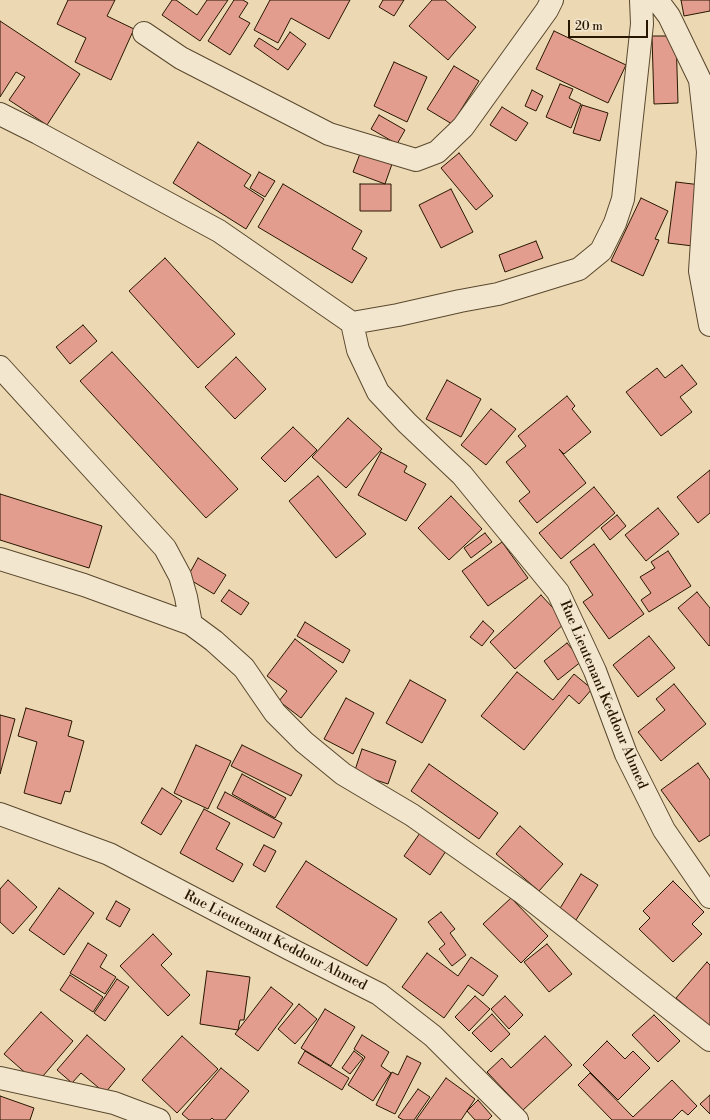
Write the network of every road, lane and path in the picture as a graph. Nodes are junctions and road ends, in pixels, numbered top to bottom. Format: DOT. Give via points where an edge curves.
graph roads {
  1 [pos="552,0"];
  2 [pos="641,0"];
  3 [pos="657,0"];
  4 [pos="144,33"];
  5 [pos="0,114"];
  6 [pos="352,323"];
  7 [pos="710,325"];
  8 [pos="0,367"];
  9 [pos="0,559"];
  10 [pos="191,624"];
  11 [pos="0,814"];
  12 [pos="710,897"];
  13 [pos="710,1040"];
  14 [pos="0,1078"];
  15 [pos="159,1120"];
  16 [pos="517,1120"];
  1 -- 4 [label="street" via="463,128 437,152 416,160 329,134 181,58"];
  2 -- 6 [label="street" via="642,24 623,199 601,250 579,269 498,294"];
  3 -- 7 [label="street" via="669,16 700,80 708,152 700,271"];
  5 -- 6 [label="street" via="219,231"];
  6 -- 12 [label="street, Rue Lieutenant Keddour Ahmed" via="358,350 378,392 462,475 558,592 595,671 626,754 664,830"];
  8 -- 10 [label="street" via="165,548 180,576"];
  9 -- 10 [label="street" via="84,585"];
  10 -- 13 [label="street" via="244,668 275,712 304,742 343,774 412,815 523,893"];
  11 -- 16 [label="street, Rue Lieutenant Keddour Ahmed" via="109,854 379,994 433,1036"];
  14 -- 15 [label="street" via="114,1103"];
}
